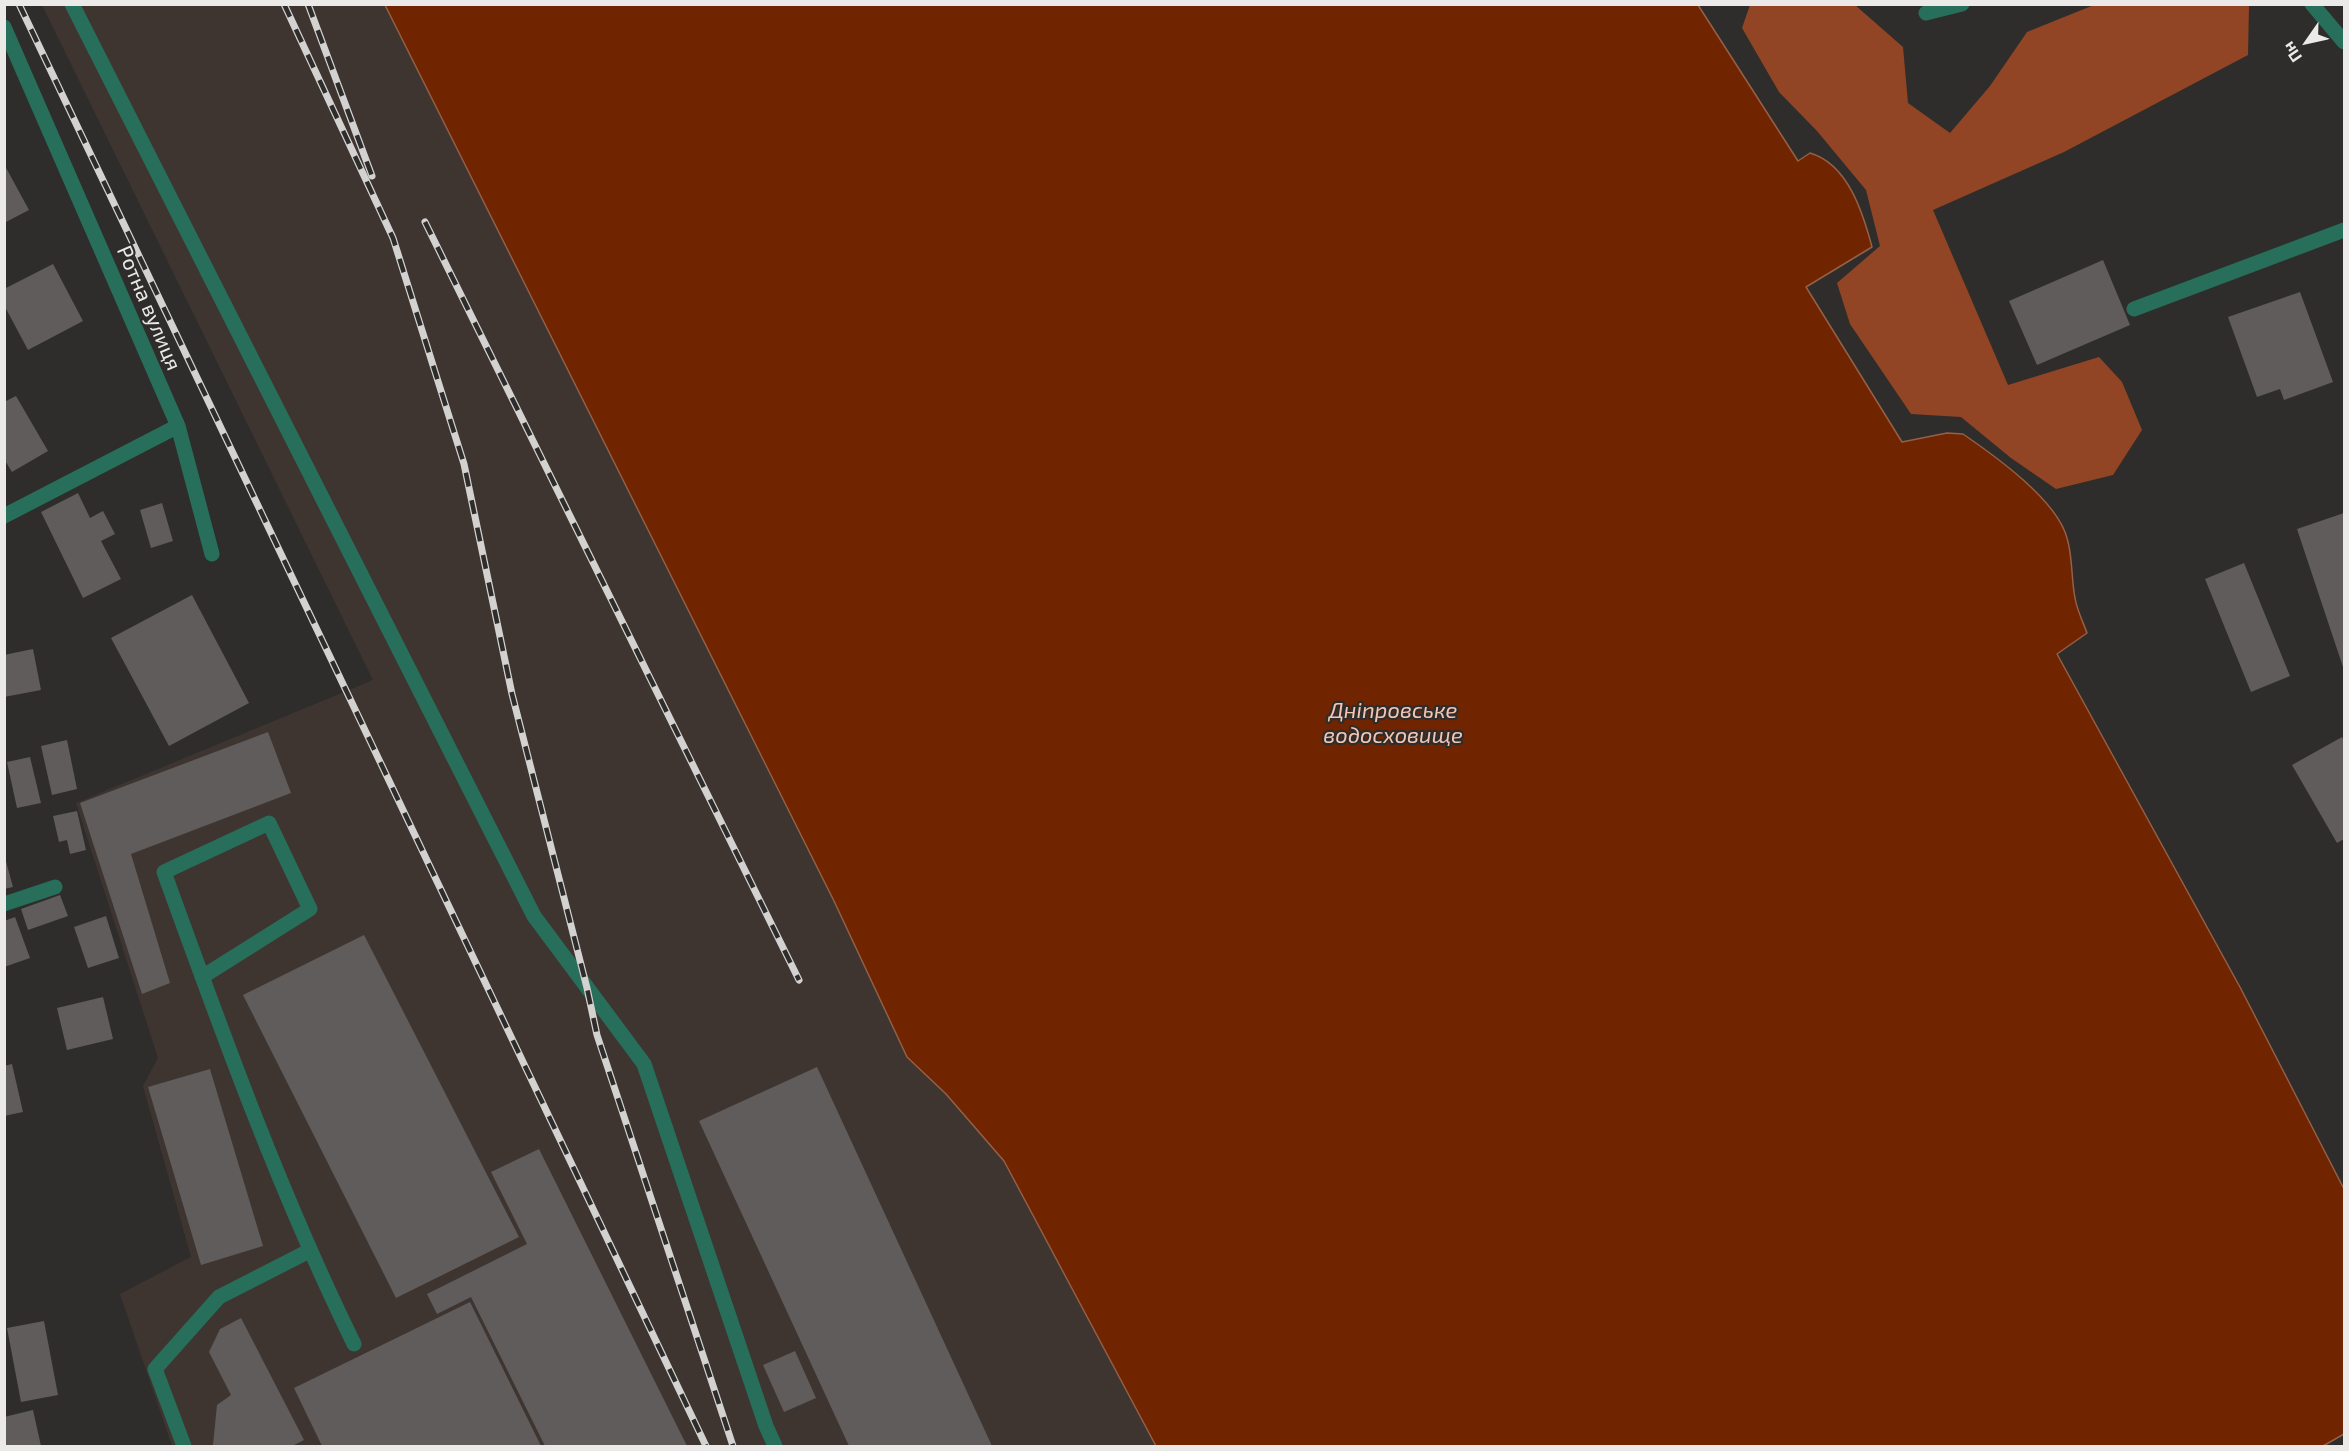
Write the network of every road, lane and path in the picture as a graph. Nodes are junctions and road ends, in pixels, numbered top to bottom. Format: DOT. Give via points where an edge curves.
graph roads {
  1 [pos="72,4"];
  2 [pos="1962,4"];
  3 [pos="2312,4"];
  4 [pos="1926,12"];
  5 [pos="4,27"];
  6 [pos="2344,42"];
  7 [pos="2344,230"];
  8 [pos="2134,309"];
  9 [pos="178,426"];
  10 [pos="4,516"];
  11 [pos="212,555"];
  12 [pos="55,888"];
  13 [pos="4,904"];
  14 [pos="202,977"];
  15 [pos="309,1251"];
  16 [pos="354,1344"];
  17 [pos="184,1446"];
  18 [pos="775,1446"];
  1 -- 18 [label="street" via="534,916 644,1064"];
  2 -- 4 [label="street"];
  3 -- 6 [label="street"];
  5 -- 9 [label="street, Ротна вулиця"];
  7 -- 8 [label="street"];
  9 -- 10 [label="street"];
  9 -- 11 [label="street, Ротна вулиця"];
  12 -- 13 [label="street"];
  14 -- 14 [label="street" via="164,872 269,823 310,909"];
  14 -- 15 [label="street"];
  15 -- 16 [label="street"];
  15 -- 17 [label="street" via="219,1297 155,1369"];
}
